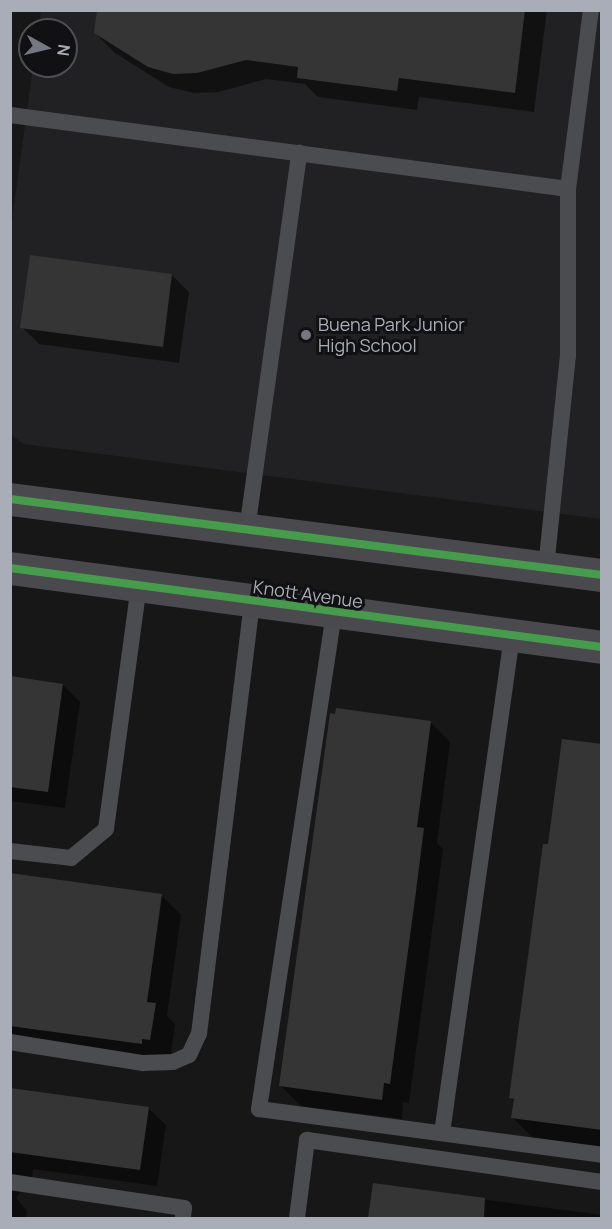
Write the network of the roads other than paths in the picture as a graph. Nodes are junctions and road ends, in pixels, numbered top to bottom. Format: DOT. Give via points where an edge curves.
graph roads {
  1 [pos="591,10"];
  2 [pos="10,115"];
  3 [pos="299,153"];
  4 [pos="567,189"];
  5 [pos="10,499"];
  6 [pos="247,530"];
  7 [pos="10,568"];
  8 [pos="546,568"];
  9 [pos="602,575"];
  10 [pos="138,586"];
  11 [pos="252,602"];
  12 [pos="334,613"];
  13 [pos="512,636"];
  14 [pos="602,647"];
  15 [pos="10,851"];
  16 [pos="10,1042"];
  17 [pos="442,1133"];
  18 [pos="602,1155"];
  19 [pos="10,1182"];
  20 [pos="602,1182"];
  21 [pos="183,1218"];
  22 [pos="297,1218"];
  1 -- 4 [label="lane"];
  2 -- 3 [label="lane"];
  3 -- 4 [label="lane"];
  3 -- 6 [label="lane"];
  4 -- 8 [label="lane" via="568,356"];
  5 -- 6 [label="main road"];
  6 -- 8 [label="main road"];
  7 -- 10 [label="main road, Knott Avenue"];
  8 -- 9 [label="main road"];
  10 -- 11 [label="main road, Knott Avenue"];
  10 -- 15 [label="lane" via="106,830 70,858"];
  11 -- 12 [label="main road, Knott Avenue"];
  11 -- 16 [label="lane" via="199,1034 189,1055 173,1062 143,1063"];
  12 -- 13 [label="main road, Knott Avenue"];
  12 -- 17 [label="lane" via="259,1109"];
  13 -- 14 [label="main road, Knott Avenue"];
  13 -- 17 [label="lane"];
  17 -- 18 [label="lane"];
  19 -- 21 [label="lane" via="184,1208"];
  20 -- 22 [label="lane" via="308,1140"];
}
